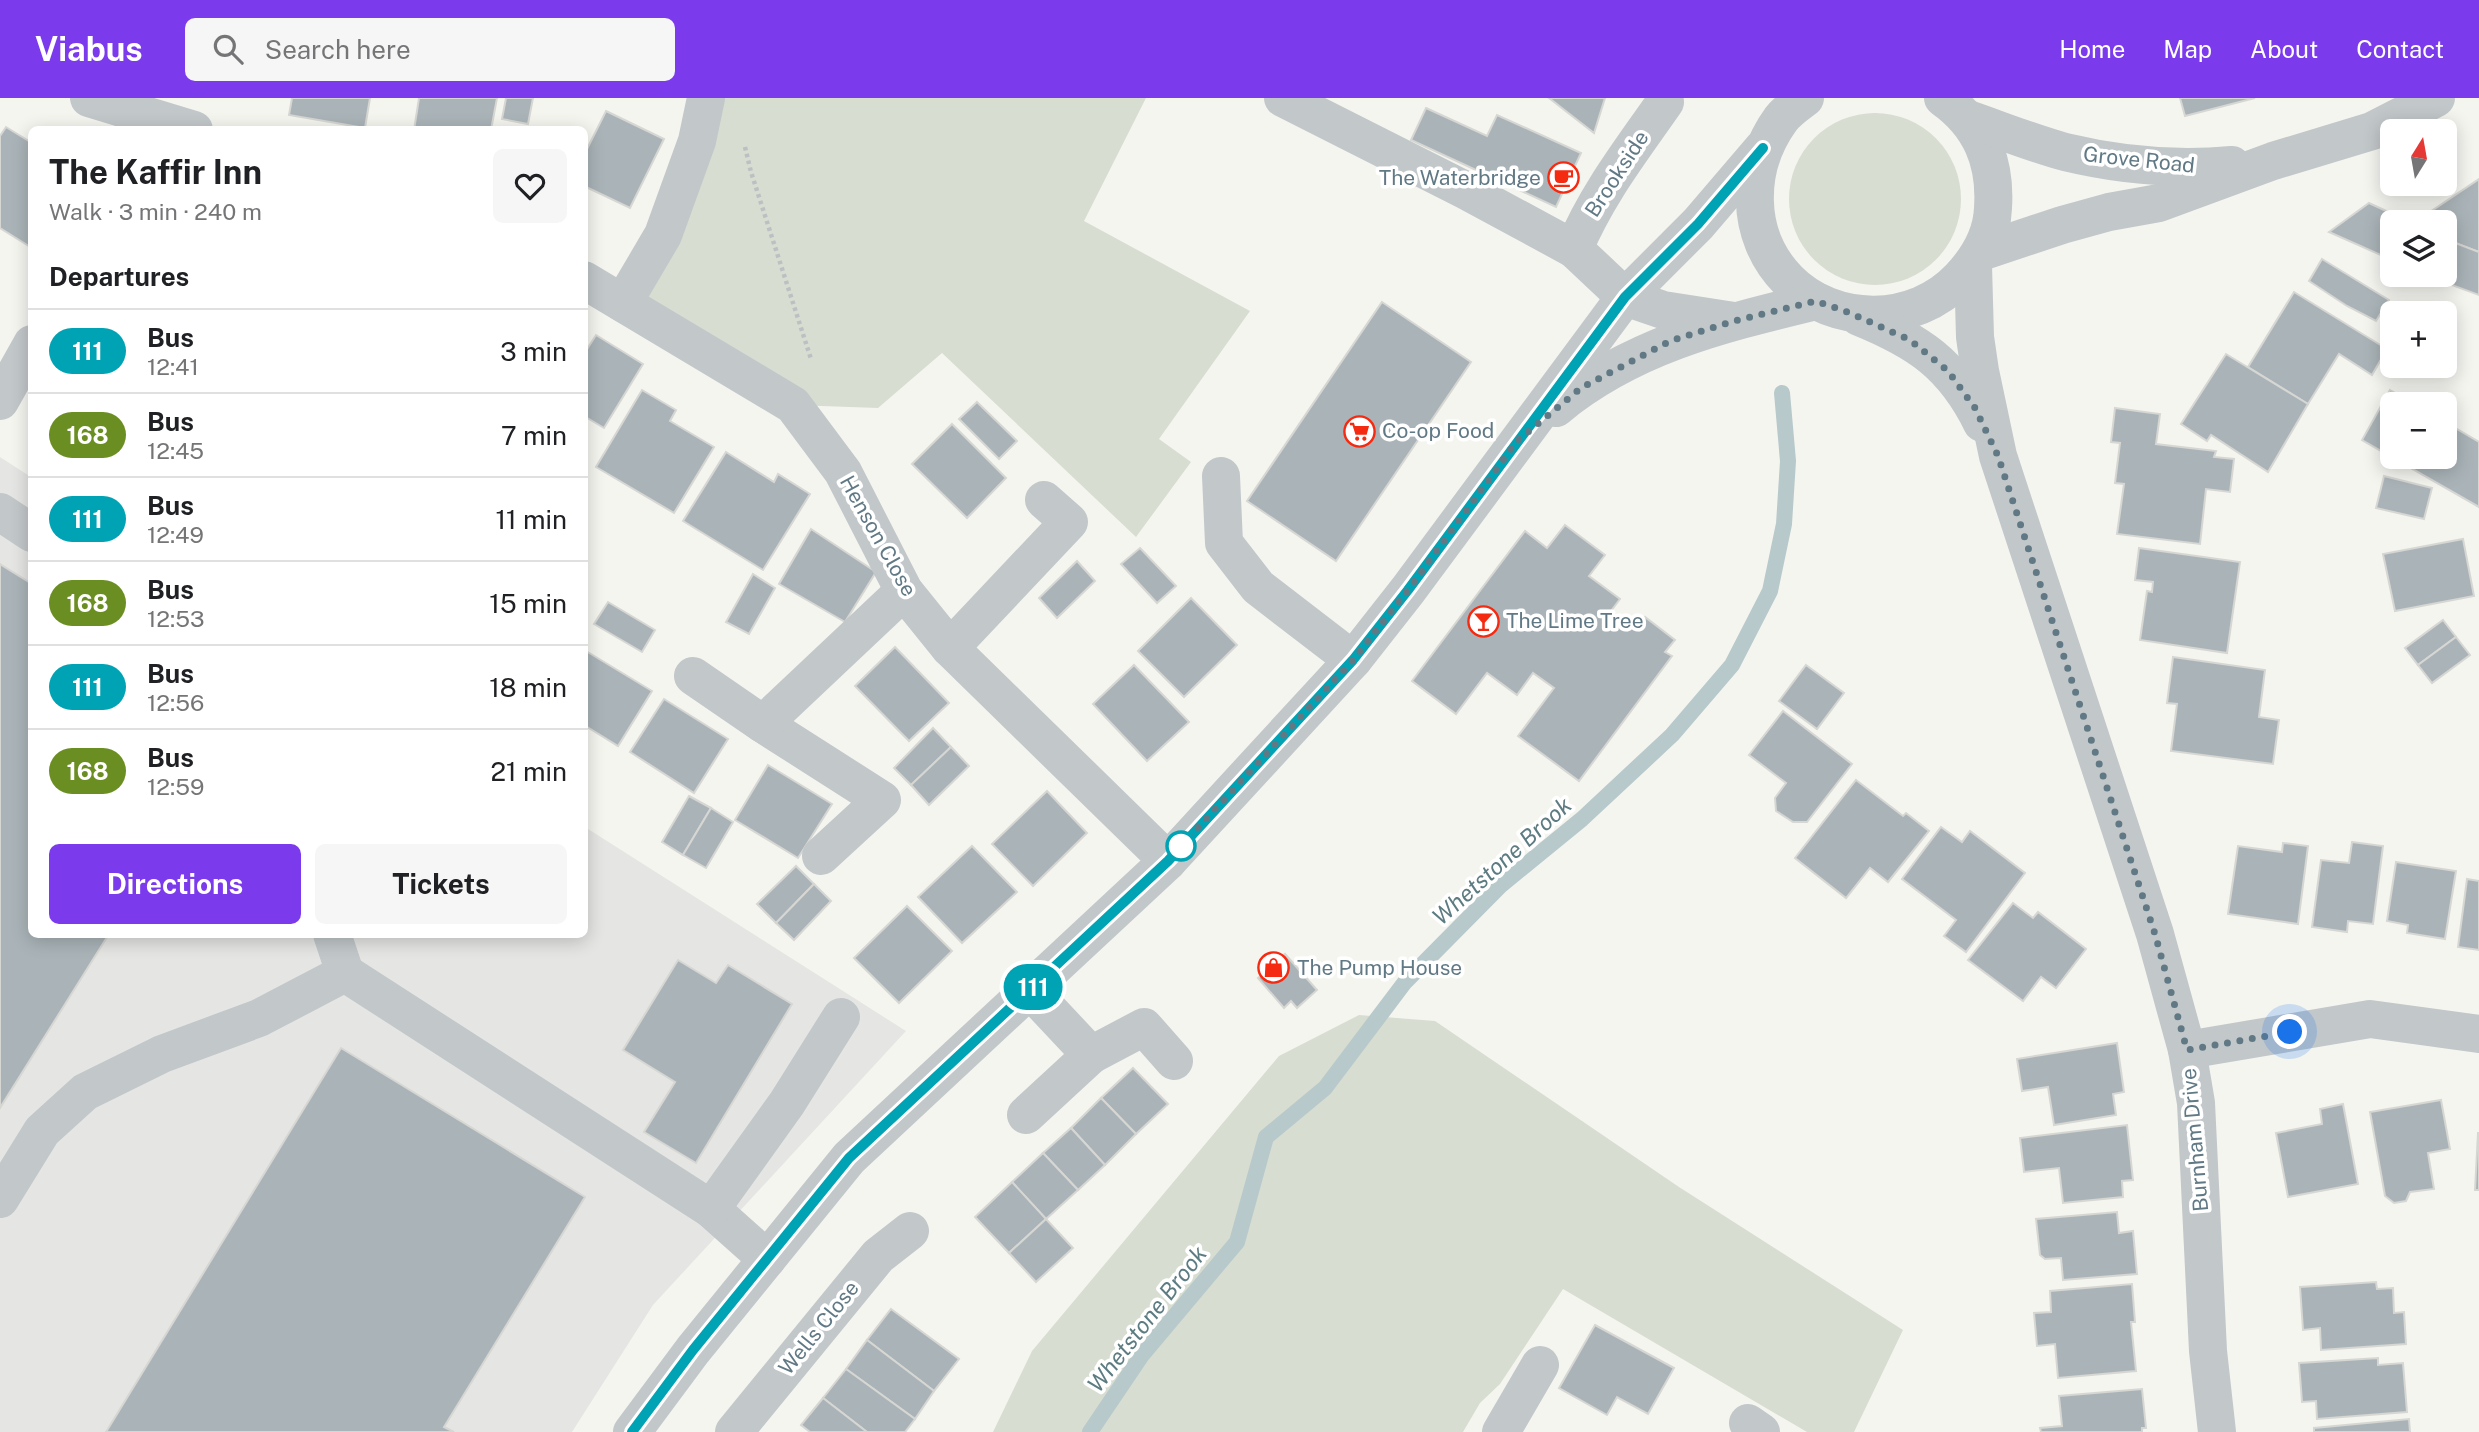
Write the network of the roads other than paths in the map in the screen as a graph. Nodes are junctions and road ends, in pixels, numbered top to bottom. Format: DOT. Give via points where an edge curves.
graph roads {
  1 [pos="89,98"];
  2 [pos="706,98"];
  3 [pos="1283,98"];
  4 [pos="2436,98"];
  5 [pos="1665,102"];
  6 [pos="1956,106"];
  7 [pos="1784,115"];
  8 [pos="173,126"];
  9 [pos="2273,161"];
  10 [pos="1574,249"];
  11 [pos="1977,258"];
  12 [pos="588,281"];
  13 [pos="1625,297"];
  14 [pos="623,303"];
  15 [pos="1833,307"];
  16 [pos="1734,321"];
  17 [pos="28,351"];
  18 [pos="0,401"];
  19 [pos="1517,441"];
  20 [pos="1998,456"];
  21 [pos="1221,475"];
  22 [pos="1044,500"];
  23 [pos="0,512"];
  24 [pos="28,530"];
  25 [pos="904,591"];
  26 [pos="950,648"];
  27 [pos="1353,660"];
  28 [pos="693,676"];
  29 [pos="762,724"];
  30 [pos="821,856"];
  31 [pos="1168,861"];
  32 [pos="333,938"];
  33 [pos="345,974"];
  34 [pos="1030,990"];
  35 [pos="841,1017"];
  36 [pos="2479,1034"];
  37 [pos="2187,1050"];
  38 [pos="1091,1055"];
  39 [pos="1174,1061"];
  40 [pos="1026,1115"];
  41 [pos="0,1199"];
  42 [pos="711,1209"];
  43 [pos="910,1231"];
  44 [pos="767,1259"];
  45 [pos="1541,1365"];
  46 [pos="639,1430"];
  47 [pos="734,1432"];
  48 [pos="1501,1432"];
  49 [pos="2217,1432"];
  1 -- 8 [label="street"];
  2 -- 14 [label="street" via="697,141 663,235"];
  3 -- 10 [label="street"];
  4 -- 9 [label="street, Grove Road" via="2372,131"];
  5 -- 10 [label="street, Brookside" via="1604,188"];
  6 -- 9 [label="street, Grove Road" via="2065,152 2115,161 2164,166"];
  6 -- 11 [label="street" via="1986,149 1994,183 1993,218"];
  7 -- 13 [label="street" via="1698,224"];
  7 -- 15 [label="street, Burnham Drive" via="1754,182 1755,218 1767,251 1788,280"];
  9 -- 11 [label="street, Grove Road" via="2159,203 2109,212"];
  10 -- 13 [label="street"];
  11 -- 15 [label="street" via="1948,290 1918,308 1884,315"];
  11 -- 20 [label="street, Burnham Drive" via="1975,337"];
  12 -- 14 [label="street, Henson Close"];
  13 -- 16 [label="street" via="1663,310"];
  13 -- 19 [label="street"];
  14 -- 25 [label="street, Henson Close" via="793,405 844,472"];
  15 -- 16 [label="street"];
  15 -- 20 [label="street, Burnham Drive" via="1910,340 1948,371 1975,408"];
  16 -- 19 [label="street" via="1670,341 1627,361 1581,388"];
  17 -- 18 [label="street"];
  19 -- 27 [label="street"];
  20 -- 37 [label="street, Burnham Drive" via="2155,934"];
  21 -- 27 [label="street" via="1224,543 1258,587"];
  22 -- 26 [label="street" via="1069,522"];
  23 -- 24 [label="street"];
  25 -- 26 [label="street, Henson Close"];
  25 -- 29 [label="street"];
  26 -- 31 [label="street, Henson Close"];
  27 -- 31 [label="street"];
  28 -- 29 [label="street"];
  29 -- 30 [label="street" via="882,800"];
  31 -- 34 [label="street"];
  32 -- 33 [label="street"];
  33 -- 41 [label="street" via="260,1018 162,1054 85,1092 42,1131"];
  33 -- 42 [label="street"];
  34 -- 38 [label="street"];
  34 -- 44 [label="street" via="849,1158"];
  35 -- 42 [label="street" via="787,1103"];
  36 -- 37 [label="street" via="2370,1019"];
  37 -- 49 [label="street, Burnham Drive" via="2196,1103 2208,1351"];
  38 -- 39 [label="street" via="1144,1027"];
  38 -- 40 [label="street"];
  42 -- 44 [label="street"];
  43 -- 47 [label="street, Wells Close" via="878,1256"];
  44 -- 46 [label="street" via="693,1350"];
  45 -- 48 [label="street"];
}
